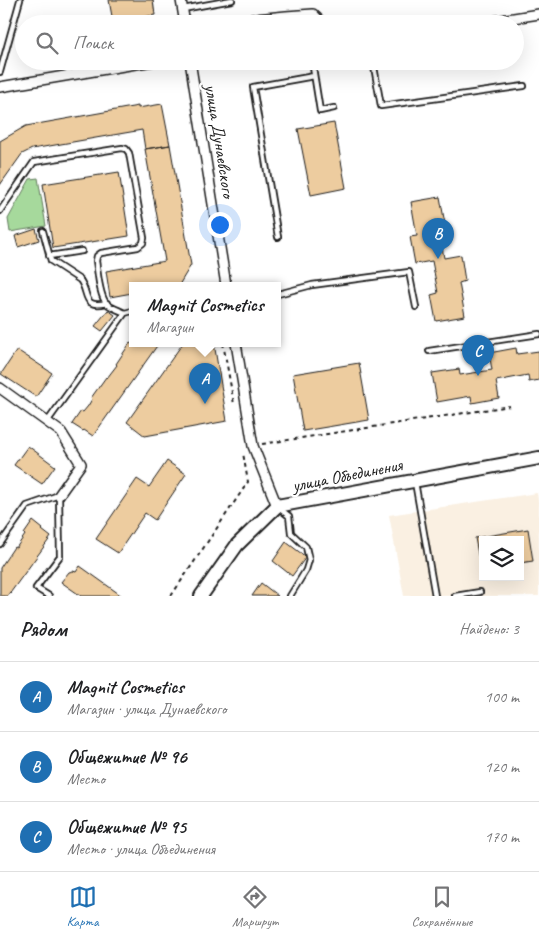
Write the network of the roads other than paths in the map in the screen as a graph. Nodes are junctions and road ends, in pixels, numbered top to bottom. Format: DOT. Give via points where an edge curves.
graph roads {
  1 [pos="20,0"];
  2 [pos="232,0"];
  3 [pos="182,4"];
  4 [pos="539,14"];
  5 [pos="16,15"];
  6 [pos="524,16"];
  7 [pos="15,18"];
  8 [pos="100,70"];
  9 [pos="191,70"];
  10 [pos="313,70"];
  11 [pos="375,70"];
  12 [pos="0,72"];
  13 [pos="314,76"];
  14 [pos="524,86"];
  15 [pos="0,87"];
  16 [pos="334,108"];
  17 [pos="0,211"];
  18 [pos="43,231"];
  19 [pos="278,238"];
  20 [pos="82,251"];
  21 [pos="49,256"];
  22 [pos="226,282"];
  23 [pos="281,293"];
  24 [pos="107,303"];
  25 [pos="416,306"];
  26 [pos="129,312"];
  27 [pos="125,313"];
  28 [pos="539,334"];
  29 [pos="237,347"];
  30 [pos="429,351"];
  31 [pos="0,388"];
  32 [pos="47,422"];
  33 [pos="539,458"];
  34 [pos="415,480"];
  35 [pos="59,495"];
  36 [pos="277,506"];
  37 [pos="0,544"];
  38 [pos="480,592"];
  39 [pos="49,596"];
  40 [pos="202,596"];
  41 [pos="290,596"];
  42 [pos="435,596"];
  43 [pos="455,596"];
  1 -- 5 [label="lane"];
  2 -- 3 [label="lane"];
  4 -- 6 [label="street"];
  7 -- 12 [label="lane"];
  8 -- 15 [label="street"];
  9 -- 22 [label="street, улица Дунаевского"];
  10 -- 13 [label="lane"];
  11 -- 14 [label="lane" via="381,106"];
  13 -- 16 [label="lane" via="320,111"];
  13 -- 19 [label="lane" via="253,87"];
  17 -- 24 [label="lane" via="34,162 126,149 144,238 138,247 97,256 102,297"];
  18 -- 21 [label="lane"];
  20 -- 21 [label="lane"];
  21 -- 24 [label="lane" via="52,263 82,282 86,298 92,304"];
  23 -- 25 [label="lane" via="312,285 410,272"];
  24 -- 27 [label="lane"];
  26 -- 27 [label="lane"];
  27 -- 32 [label="lane"];
  28 -- 30 [label="lane"];
  29 -- 36 [label="street" via="253,446"];
  31 -- 32 [label="street"];
  32 -- 35 [label="street" via="61,432 81,464"];
  33 -- 34 [label="street, улица Объединения"];
  34 -- 36 [label="street, улица Объединения"];
  34 -- 42 [label="lane"];
  35 -- 37 [label="lane" via="27,506"];
  35 -- 39 [label="lane" via="60,556 36,588"];
  36 -- 40 [label="street, улица Объединения" via="238,545"];
  36 -- 41 [label="lane" via="289,516 291,533 306,547 309,560"];
  38 -- 43 [label="lane"];
}
